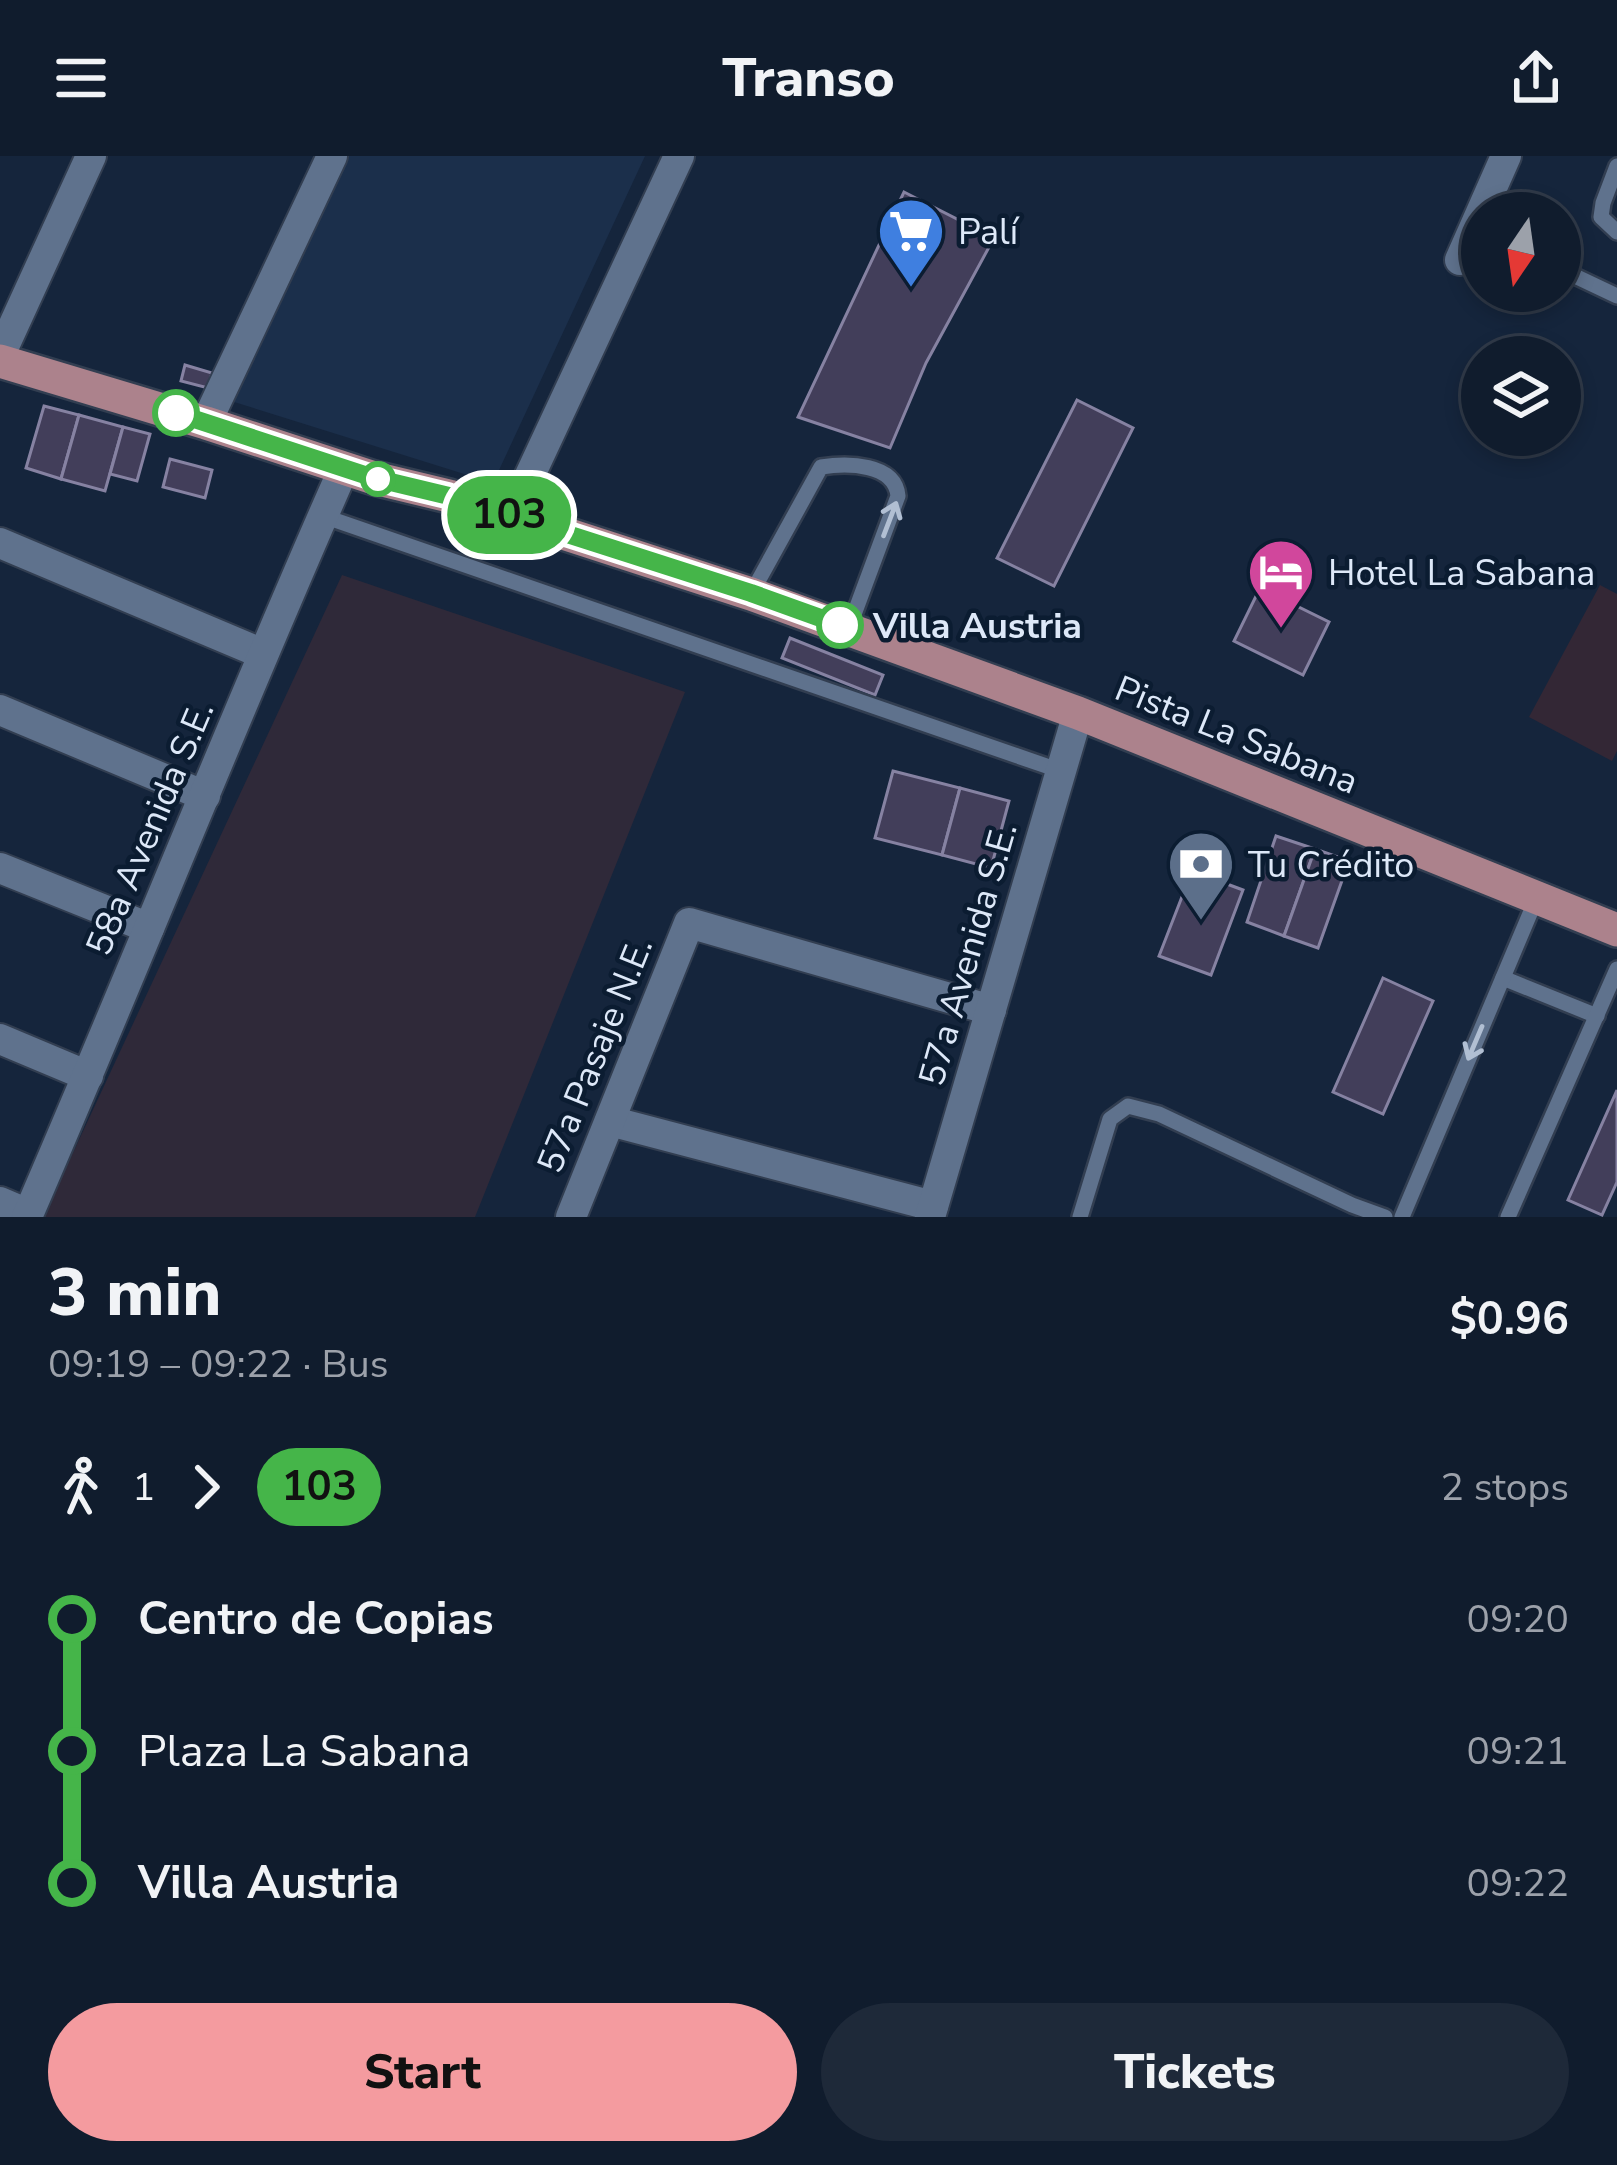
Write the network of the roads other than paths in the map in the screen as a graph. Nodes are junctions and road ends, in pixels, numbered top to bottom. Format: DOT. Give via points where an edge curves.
graph roads {
  1 [pos="91,156"];
  2 [pos="332,156"];
  3 [pos="679,156"];
  4 [pos="1506,156"];
  5 [pos="1617,166"];
  6 [pos="1493,192"];
  7 [pos="1617,232"];
  8 [pos="1581,279"];
  9 [pos="1617,296"];
  10 [pos="0,358"];
  11 [pos="206,423"];
  12 [pos="344,468"];
  13 [pos="323,516"];
  14 [pos="511,516"];
  15 [pos="0,543"];
  16 [pos="751,593"];
  17 [pos="849,628"];
  18 [pos="262,654"];
  19 [pos="0,710"];
  20 [pos="1078,713"];
  21 [pos="1061,771"];
  22 [pos="205,796"];
  23 [pos="0,868"];
  24 [pos="1537,897"];
  25 [pos="148,928"];
  26 [pos="1617,930"];
  27 [pos="1617,969"];
  28 [pos="1503,978"];
  29 [pos="991,1010"];
  30 [pos="1598,1016"];
  31 [pos="0,1039"];
  32 [pos="88,1076"];
  33 [pos="610,1120"];
  34 [pos="18,1211"];
  35 [pos="1349,1211"];
  36 [pos="932,1212"];
  37 [pos="571,1217"];
  38 [pos="1080,1217"];
  39 [pos="1385,1217"];
  40 [pos="1402,1217"];
  41 [pos="1508,1217"];
  1 -- 10 [label="street"];
  2 -- 11 [label="street"];
  3 -- 14 [label="street"];
  4 -- 6 [label="street"];
  5 -- 7 [label="lane" via="1601,217"];
  8 -- 9 [label="lane"];
  10 -- 11 [label="main road, Pista La Sabana"];
  11 -- 12 [label="main road, Pista La Sabana"];
  12 -- 13 [label="street, 58a Avenida S.E."];
  12 -- 14 [label="main road, Pista La Sabana"];
  13 -- 18 [label="street, 58a Avenida S.E."];
  13 -- 21 [label="lane"];
  14 -- 16 [label="main road, Pista La Sabana"];
  15 -- 18 [label="street"];
  16 -- 17 [label="main road, Pista La Sabana"];
  17 -- 16 [label="lane, one-way" via="898,496 894,480 858,464 821,467"];
  17 -- 20 [label="main road, Pista La Sabana"];
  18 -- 22 [label="street, 58a Avenida S.E."];
  19 -- 22 [label="street"];
  20 -- 21 [label="street, 57a Avenida S.E."];
  20 -- 24 [label="main road, Pista La Sabana"];
  21 -- 29 [label="street, 57a Avenida S.E."];
  22 -- 25 [label="street, 58a Avenida S.E."];
  23 -- 25 [label="street"];
  24 -- 26 [label="main road, Pista La Sabana"];
  24 -- 28 [label="lane"];
  25 -- 32 [label="street, 58a Avenida S.E."];
  27 -- 30 [label="lane"];
  28 -- 30 [label="lane"];
  28 -- 40 [label="lane, one-way"];
  29 -- 33 [label="street, 57a Pasaje N.E." via="689,923"];
  29 -- 36 [label="street, 57a Avenida S.E."];
  30 -- 41 [label="lane"];
  31 -- 32 [label="street"];
  32 -- 34 [label="street, 58a Avenida S.E."];
  33 -- 36 [label="street"];
  33 -- 37 [label="street, 57a Pasaje N.E."];
  35 -- 38 [label="lane" via="1159,1114 1128,1106 1110,1119"];
  35 -- 39 [label="lane"];
}
